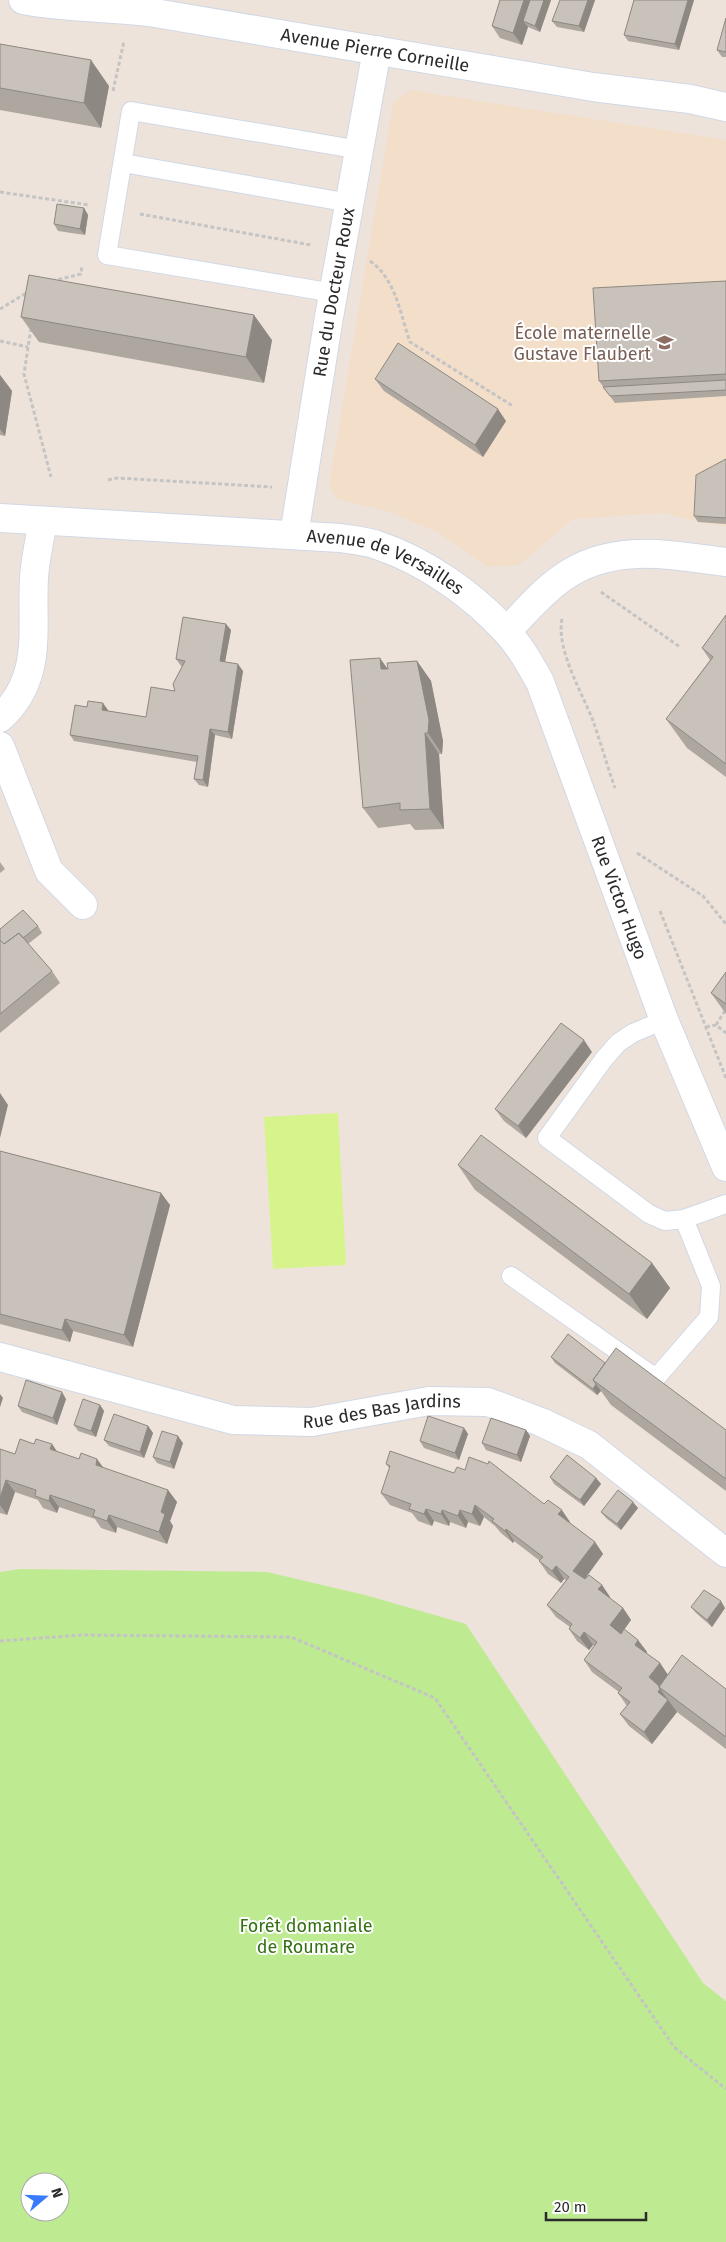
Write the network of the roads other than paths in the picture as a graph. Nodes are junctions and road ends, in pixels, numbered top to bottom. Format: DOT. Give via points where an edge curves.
graph roads {
  1 [pos="23,0"];
  2 [pos="377,50"];
  3 [pos="726,107"];
  4 [pos="360,150"];
  5 [pos="123,163"];
  6 [pos="350,203"];
  7 [pos="334,293"];
  8 [pos="0,518"];
  9 [pos="43,520"];
  10 [pos="294,535"];
  11 [pos="726,562"];
  12 [pos="507,631"];
  13 [pos="0,718"];
  14 [pos="0,746"];
  15 [pos="83,905"];
  16 [pos="664,1020"];
  17 [pos="721,1139"];
  18 [pos="726,1167"];
  19 [pos="726,1204"];
  20 [pos="684,1219"];
  21 [pos="511,1276"];
  22 [pos="0,1357"];
  23 [pos="726,1553"];
  1 -- 2 [label="street, Avenue Pierre Corneille" via="56,6 149,12"];
  2 -- 3 [label="street, Avenue Pierre Corneille"];
  2 -- 4 [label="street, Rue du Docteur Roux"];
  4 -- 5 [label="lane" via="131,112"];
  4 -- 6 [label="street, Rue du Docteur Roux"];
  5 -- 6 [label="lane"];
  5 -- 7 [label="lane" via="107,255"];
  6 -- 7 [label="street, Rue du Docteur Roux"];
  7 -- 10 [label="street, Rue du Docteur Roux"];
  8 -- 9 [label="street, Avenue de Versailles"];
  9 -- 10 [label="street, Avenue de Versailles"];
  9 -- 13 [label="street" via="34,576 31,666 24,687 11,708"];
  10 -- 12 [label="street, Avenue de Versailles" via="375,544 403,555 475,601"];
  11 -- 12 [label="street" via="654,554 614,554 572,571"];
  12 -- 16 [label="street, Rue Victor Hugo" via="540,682"];
  14 -- 15 [label="street" via="49,872"];
  16 -- 17 [label="street, Rue Victor Hugo"];
  16 -- 20 [label="lane" via="618,1043 547,1138 649,1214 665,1221"];
  17 -- 18 [label="street, Rue Victor Hugo"];
  19 -- 20 [label="lane"];
  20 -- 21 [label="lane" via="712,1286 709,1317 656,1378"];
  22 -- 23 [label="street, Rue des Bas Jardins" via="232,1420 312,1422 429,1401 488,1402 589,1445"];
}
